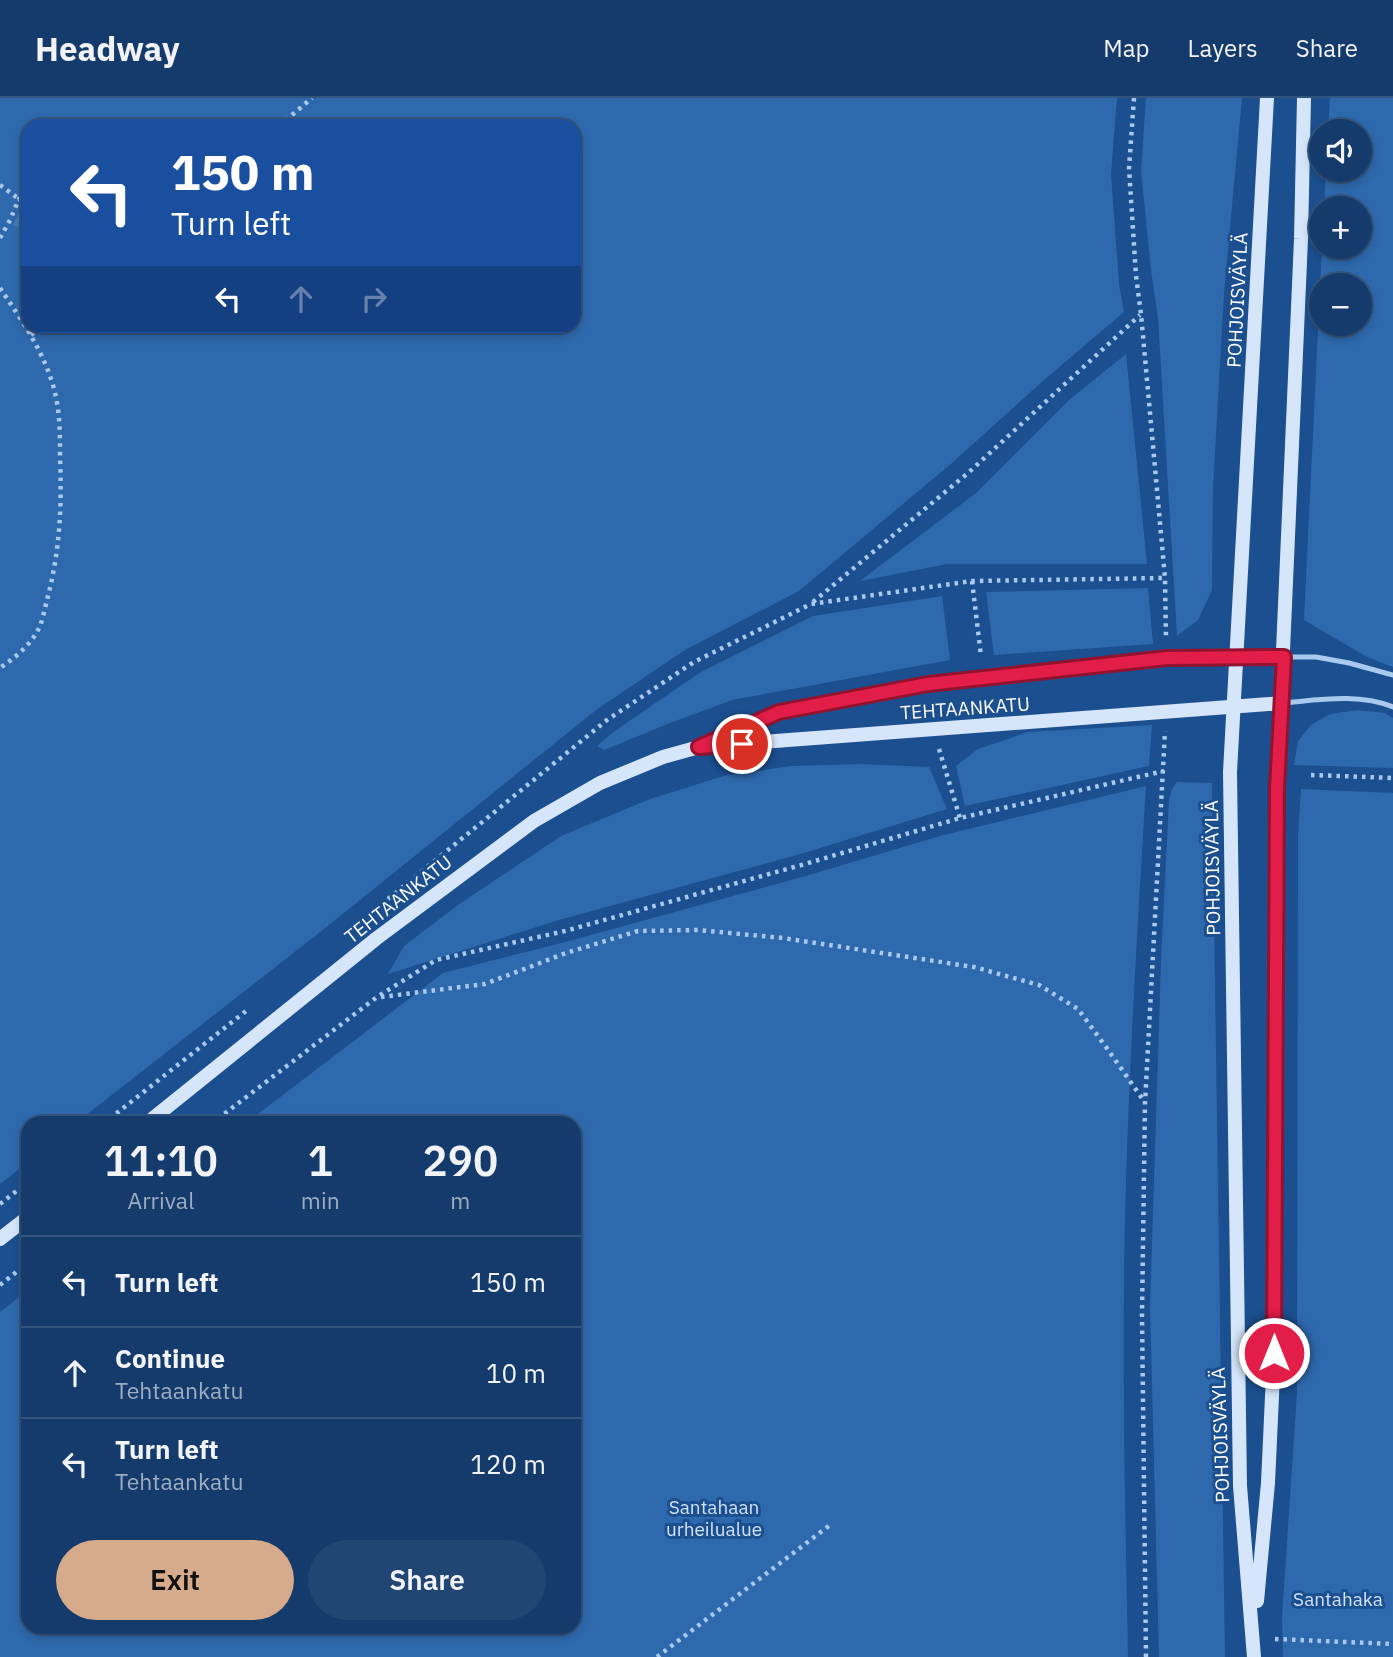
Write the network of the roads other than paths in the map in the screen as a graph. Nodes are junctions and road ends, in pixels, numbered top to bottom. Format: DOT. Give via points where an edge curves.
graph roads {
  1 [pos="1268,98"];
  2 [pos="1304,98"];
  3 [pos="1236,657"];
  4 [pos="1284,657"];
  5 [pos="1393,675"];
  6 [pos="1282,703"];
  7 [pos="1233,707"];
  8 [pos="1393,707"];
  9 [pos="699,747"];
  10 [pos="156,1116"];
  11 [pos="21,1222"];
  12 [pos="0,1239"];
  13 [pos="1253,1637"];
  14 [pos="1254,1657"];
  1 -- 3 [label="main road, POHJOISVÄYLÄ"];
  2 -- 4 [label="main road, POHJOISVÄYLÄ"];
  3 -- 4 [label="main road, TEHTAANKATU"];
  3 -- 7 [label="main road, POHJOISVÄYLÄ"];
  3 -- 9 [label="main road, TEHTAANKATU" via="1167,658 928,684 779,712"];
  4 -- 5 [label="lane" via="1316,657"];
  4 -- 6 [label="main road, POHJOISVÄYLÄ"];
  6 -- 7 [label="main road, TEHTAANKATU"];
  6 -- 8 [label="lane" via="1346,699"];
  6 -- 13 [label="main road, POHJOISVÄYLÄ" via="1277,788 1274,1353 1268,1483"];
  7 -- 9 [label="main road, TEHTAANKATU"];
  7 -- 13 [label="main road, POHJOISVÄYLÄ" via="1238,1397 1240,1486"];
  9 -- 10 [label="main road, TEHTAANKATU" via="600,783 534,821 377,939"];
  11 -- 12 [label="main road"];
  13 -- 14 [label="main road, POHJOISVÄYLÄ"];
}
